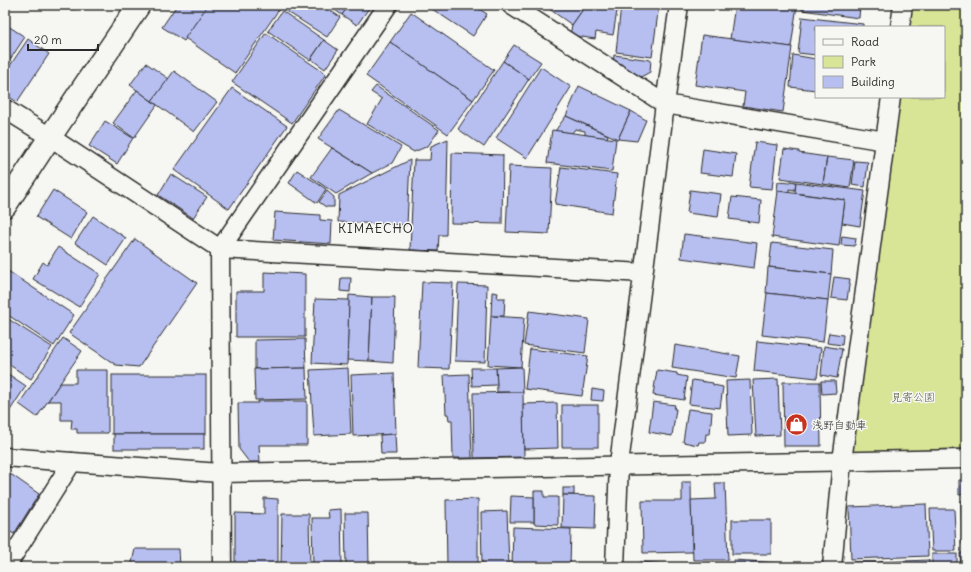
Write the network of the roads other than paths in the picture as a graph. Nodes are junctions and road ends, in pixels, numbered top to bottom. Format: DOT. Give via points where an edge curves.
graph roads {
  1 [pos="139,5"];
  2 [pos="388,5"];
  3 [pos="511,5"];
  4 [pos="679,5"];
  5 [pos="903,5"];
  6 [pos="900,26"];
  7 [pos="891,98"];
  8 [pos="665,104"];
  9 [pos="5,109"];
  10 [pos="50,137"];
  11 [pos="885,141"];
  12 [pos="5,206"];
  13 [pos="220,249"];
  14 [pos="644,273"];
  15 [pos="5,457"];
  16 [pos="966,459"];
  17 [pos="842,461"];
  18 [pos="72,462"];
  19 [pos="619,464"];
  20 [pos="220,473"];
  21 [pos="6,567"];
  22 [pos="222,567"];
  23 [pos="615,567"];
  24 [pos="832,567"];
  1 -- 10 [label="street"];
  2 -- 13 [label="street"];
  3 -- 8 [label="street"];
  4 -- 8 [label="street"];
  5 -- 6 [label="street"];
  7 -- 11 [label="street"];
  8 -- 11 [label="street"];
  8 -- 14 [label="street"];
  9 -- 10 [label="street"];
  10 -- 12 [label="street"];
  10 -- 13 [label="street"];
  11 -- 17 [label="street"];
  13 -- 14 [label="street"];
  13 -- 20 [label="street"];
  14 -- 19 [label="street"];
  15 -- 18 [label="street"];
  16 -- 17 [label="street"];
  17 -- 19 [label="street"];
  17 -- 24 [label="street"];
  18 -- 20 [label="street"];
  18 -- 21 [label="street"];
  19 -- 20 [label="street"];
  19 -- 23 [label="street"];
  20 -- 22 [label="street"];
}
